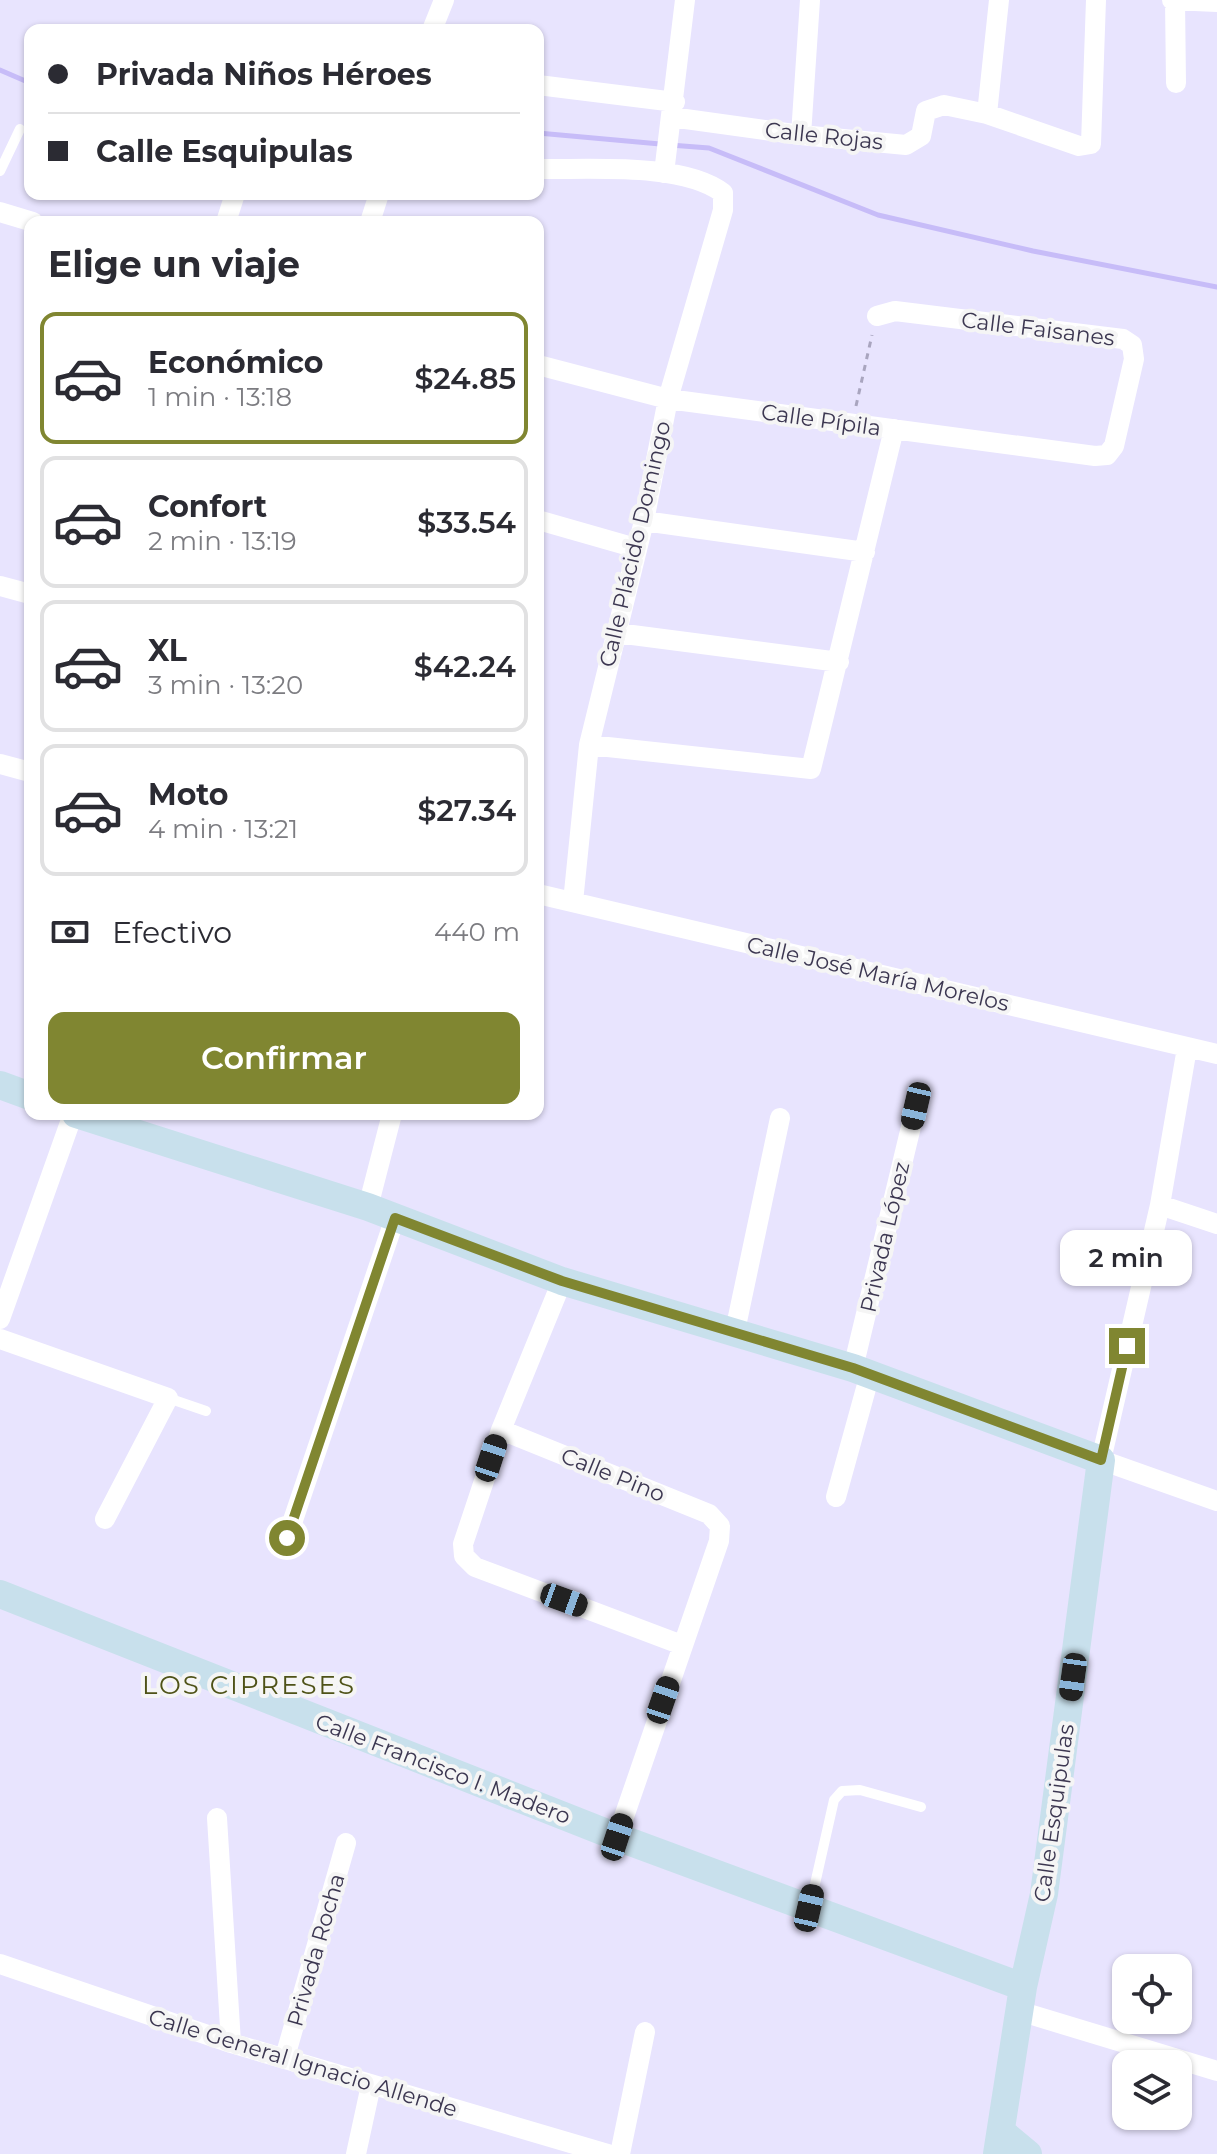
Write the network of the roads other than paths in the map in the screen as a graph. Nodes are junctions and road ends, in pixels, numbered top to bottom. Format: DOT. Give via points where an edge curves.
graph roads {
  1 [pos="444,0"];
  2 [pos="685,0"];
  3 [pos="810,0"];
  4 [pos="999,0"];
  5 [pos="1096,0"];
  6 [pos="1174,0"];
  7 [pos="1217,2"];
  8 [pos="434,24"];
  9 [pos="1176,83"];
  10 [pos="544,86"];
  11 [pos="987,114"];
  12 [pos="671,115"];
  13 [pos="20,129"];
  14 [pos="801,135"];
  15 [pos="544,169"];
  16 [pos="0,171"];
  17 [pos="664,173"];
  18 [pos="0,212"];
  19 [pos="24,219"];
  20 [pos="877,316"];
  21 [pos="544,367"];
  22 [pos="668,399"];
  23 [pos="894,429"];
  24 [pos="1107,455"];
  25 [pos="644,521"];
  26 [pos="544,522"];
  27 [pos="636,548"];
  28 [pos="865,552"];
  29 [pos="0,586"];
  30 [pos="24,592"];
  31 [pos="617,633"];
  32 [pos="839,662"];
  33 [pos="589,745"];
  34 [pos="0,764"];
  35 [pos="24,770"];
  36 [pos="544,895"];
  37 [pos="573,902"];
  38 [pos="1187,1048"];
  39 [pos="1217,1054"];
  40 [pos="0,1085"];
  41 [pos="24,1094"];
  42 [pos="916,1106"];
  43 [pos="780,1118"];
  44 [pos="71,1120"];
  45 [pos="93,1120"];
  46 [pos="390,1120"];
  47 [pos="1160,1205"];
  48 [pos="368,1207"];
  49 [pos="395,1218"];
  50 [pos="1217,1224"];
  51 [pos="6,1276"];
  52 [pos="562,1281"];
  53 [pos="0,1319"];
  54 [pos="735,1331"];
  55 [pos="0,1339"];
  56 [pos="862,1371"];
  57 [pos="168,1398"];
  58 [pos="206,1411"];
  59 [pos="501,1430"];
  60 [pos="1101,1460"];
  61 [pos="836,1497"];
  62 [pos="1217,1501"];
  63 [pos="105,1519"];
  64 [pos="287,1538"];
  65 [pos="0,1594"];
  66 [pos="682,1645"];
  67 [pos="921,1807"];
  68 [pos="217,1818"];
  69 [pos="617,1837"];
  70 [pos="346,1843"];
  71 [pos="809,1908"];
  72 [pos="0,1964"];
  73 [pos="1021,1999"];
  74 [pos="645,2032"];
  75 [pos="231,2043"];
  76 [pos="285,2057"];
  77 [pos="1217,2071"];
  78 [pos="371,2085"];
  79 [pos="1000,2143"];
  80 [pos="356,2154"];
  81 [pos="608,2154"];
  82 [pos="620,2154"];
  83 [pos="1028,2154"];
  1 -- 8 [label="street"];
  2 -- 12 [label="street"];
  3 -- 14 [label="street"];
  4 -- 11 [label="street"];
  5 -- 11 [label="street, Calle Rojas" via="1091,144 1079,146"];
  6 -- 7 [label="street"];
  6 -- 9 [label="street"];
  10 -- 12 [label="street, Calle Rojas"];
  11 -- 14 [label="street, Calle Rojas" via="944,105 926,111 921,136 906,145"];
  12 -- 14 [label="street, Calle Rojas"];
  12 -- 17 [label="street"];
  13 -- 16 [label="lane"];
  15 -- 17 [label="street"];
  17 -- 22 [label="street, Calle Plácido Domingo" via="710,183 723,193 723,210"];
  18 -- 19 [label="street"];
  20 -- 24 [label="street, Calle Faisanes" via="895,311 1123,339 1132,345 1134,359 1114,446"];
  21 -- 22 [label="street, Calle Pípila"];
  22 -- 23 [label="street, Calle Pípila"];
  22 -- 25 [label="street, Calle Plácido Domingo"];
  23 -- 24 [label="street, Calle Pípila"];
  23 -- 28 [label="street"];
  25 -- 27 [label="street, Calle Plácido Domingo"];
  25 -- 28 [label="street"];
  26 -- 27 [label="street"];
  27 -- 31 [label="street, Calle Plácido Domingo"];
  28 -- 32 [label="street"];
  29 -- 30 [label="street"];
  31 -- 32 [label="street"];
  31 -- 33 [label="street, Calle Plácido Domingo"];
  32 -- 33 [label="street" via="811,769"];
  33 -- 37 [label="street, Calle Plácido Domingo"];
  34 -- 35 [label="street"];
  36 -- 37 [label="street, Calle José María Morelos"];
  37 -- 38 [label="street, Calle José María Morelos"];
  38 -- 39 [label="street, Calle José María Morelos"];
  38 -- 47 [label="street, Calle Esquipulas"];
  40 -- 41 [label="street"];
  42 -- 56 [label="street, Privada López"];
  43 -- 54 [label="street"];
  44 -- 51 [label="street"];
  45 -- 48 [label="street"];
  46 -- 48 [label="street"];
  47 -- 50 [label="street"];
  47 -- 60 [label="street, Calle Esquipulas"];
  48 -- 49 [label="street"];
  49 -- 52 [label="street"];
  49 -- 64 [label="street"];
  51 -- 53 [label="street"];
  52 -- 54 [label="street"];
  52 -- 59 [label="street"];
  54 -- 56 [label="street"];
  55 -- 57 [label="street"];
  56 -- 60 [label="street"];
  56 -- 61 [label="street, Privada López"];
  57 -- 58 [label="lane"];
  57 -- 63 [label="street"];
  59 -- 66 [label="street, Calle Pino" via="709,1514 720,1526"];
  59 -- 66 [label="street" via="463,1544 464,1556 475,1567"];
  60 -- 62 [label="street"];
  60 -- 73 [label="street, Calle Esquipulas" via="1044,1894"];
  65 -- 69 [label="street, Calle Francisco I. Madero"];
  66 -- 69 [label="street"];
  67 -- 71 [label="lane" via="860,1790 842,1791 834,1800"];
  68 -- 75 [label="street"];
  69 -- 71 [label="street, Calle Francisco I. Madero"];
  70 -- 76 [label="street, Privada Rocha"];
  71 -- 73 [label="street, Calle Francisco I. Madero"];
  72 -- 75 [label="street, Calle General Ignacio Allende"];
  73 -- 77 [label="street"];
  73 -- 79 [label="street, Calle Esquipulas"];
  74 -- 82 [label="street"];
  75 -- 76 [label="street, Calle General Ignacio Allende"];
  76 -- 78 [label="street, Calle General Ignacio Allende"];
  78 -- 80 [label="street"];
  78 -- 81 [label="street, Calle General Ignacio Allende"];
  79 -- 83 [label="street"];
}
